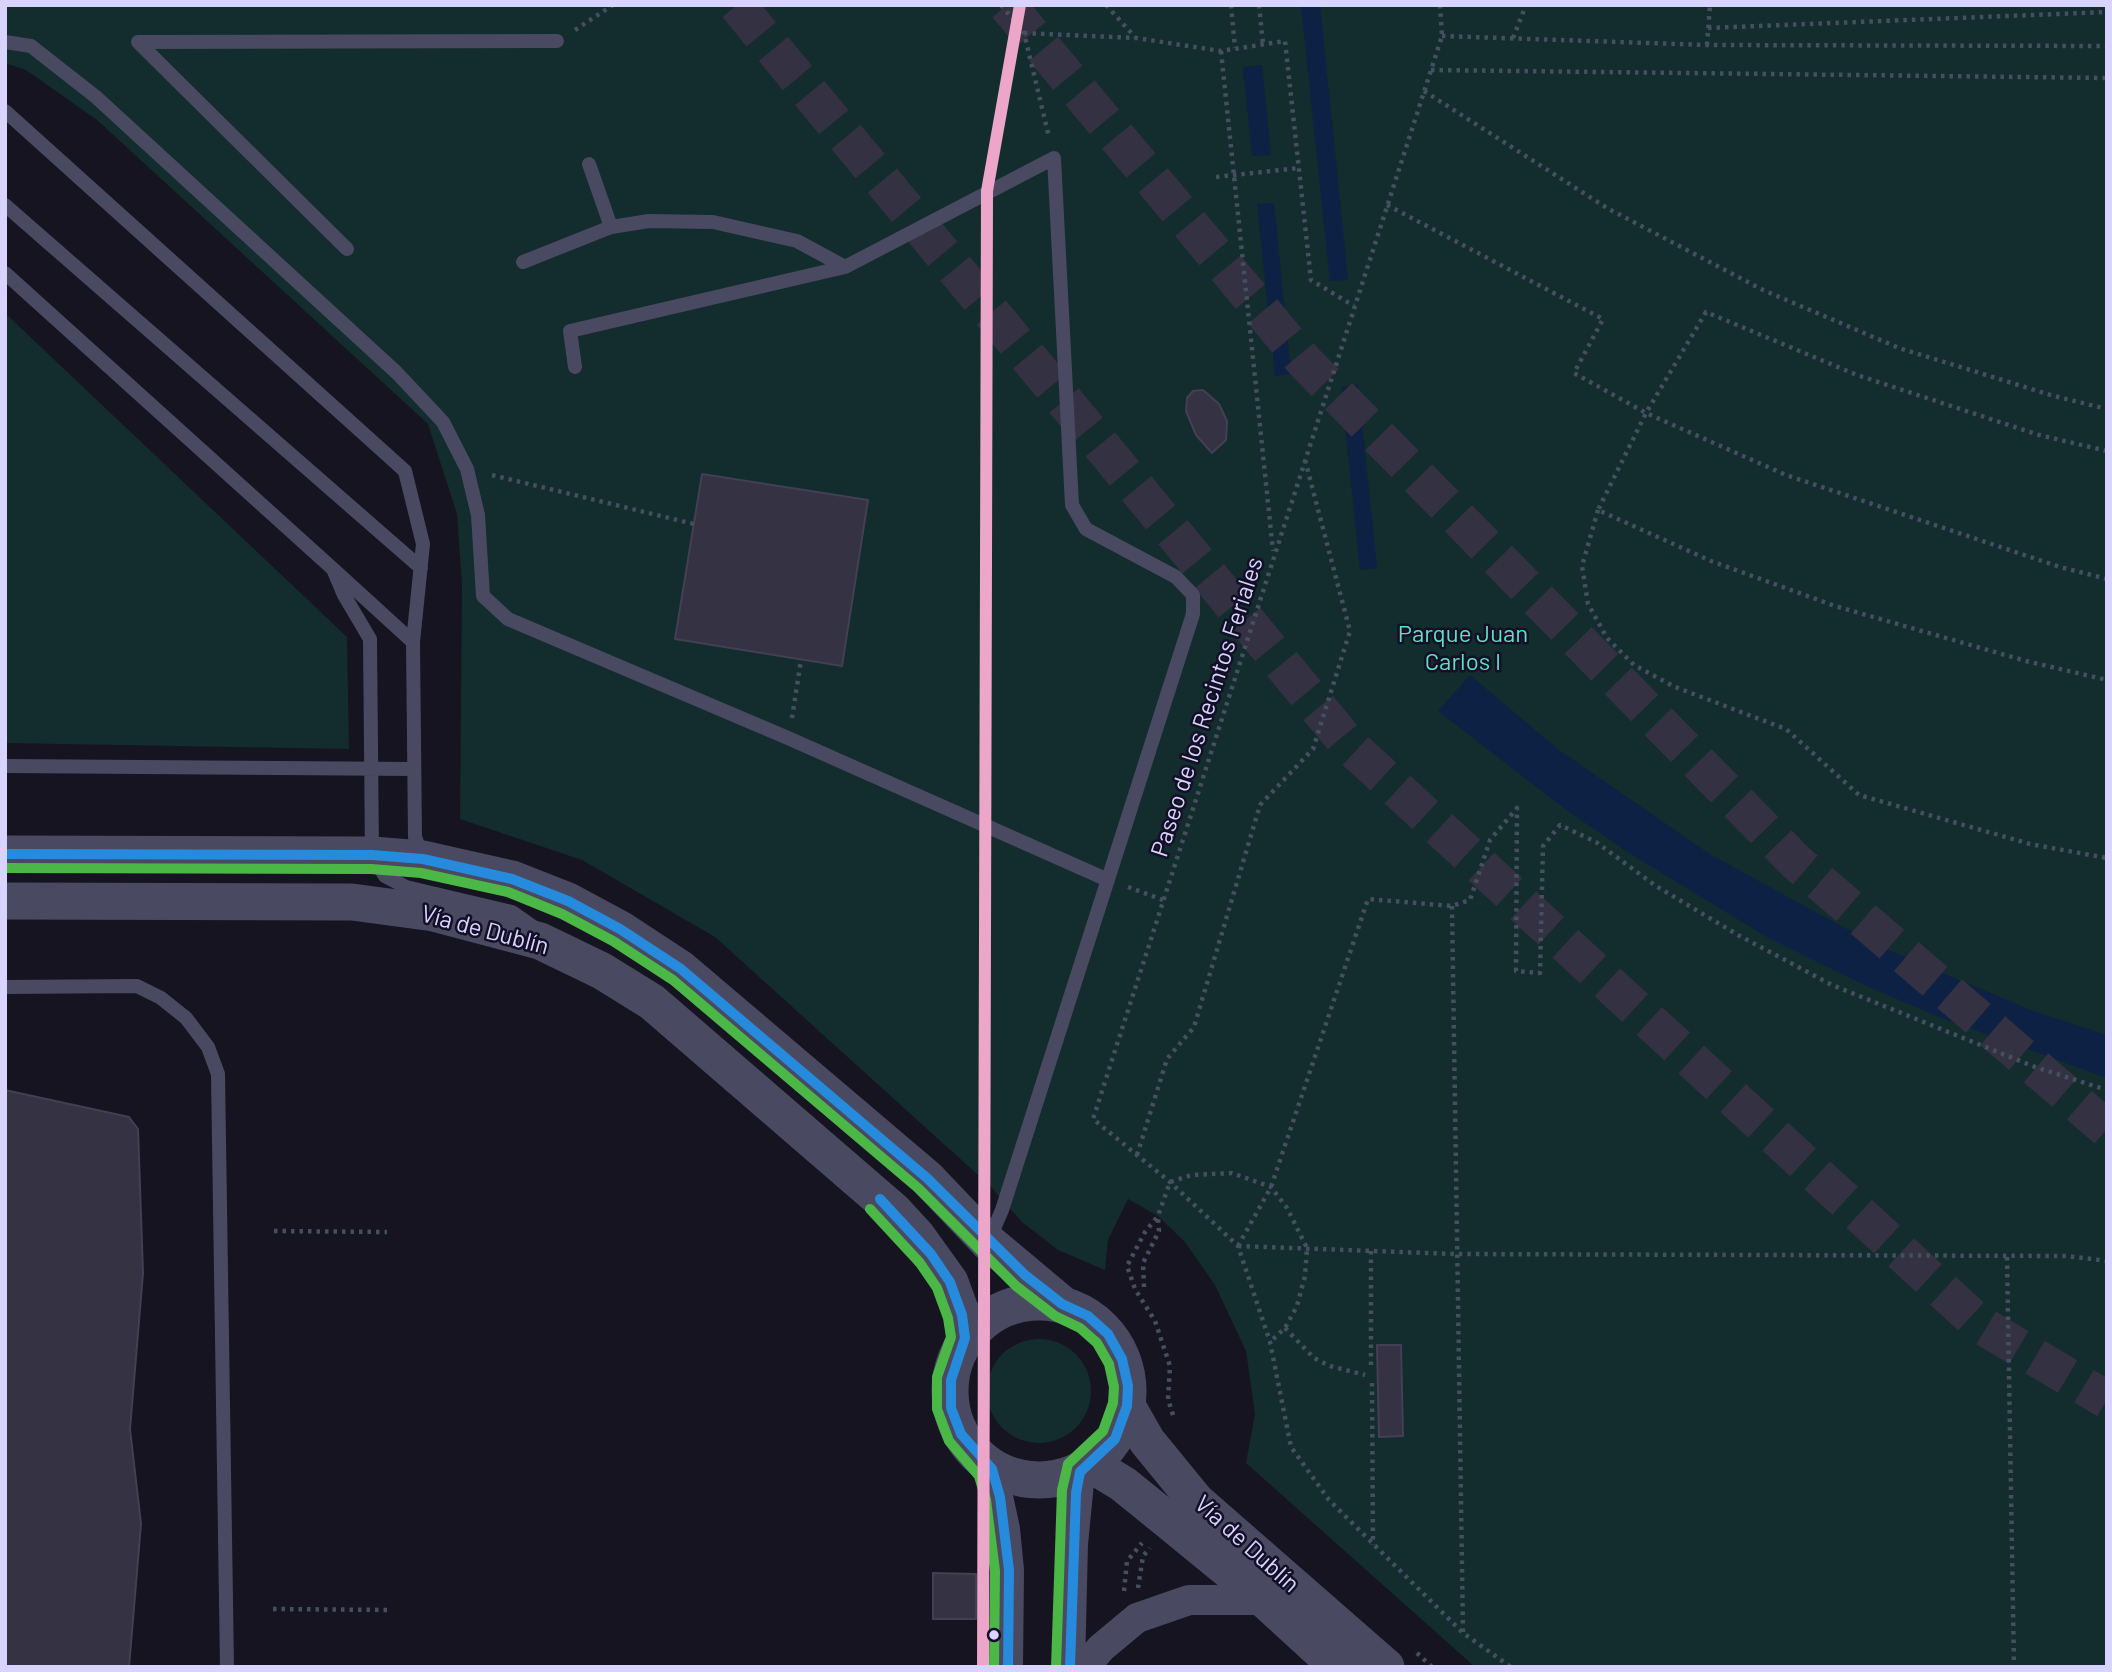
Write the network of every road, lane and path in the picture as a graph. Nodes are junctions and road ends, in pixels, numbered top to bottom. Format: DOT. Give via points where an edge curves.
graph roads {
  1 [pos="612,5"];
  2 [pos="1001,5"];
  3 [pos="1106,5"];
  4 [pos="1231,5"];
  5 [pos="1259,5"];
  6 [pos="1440,5"];
  7 [pos="1526,5"];
  8 [pos="1710,5"];
  9 [pos="2107,12"];
  10 [pos="1708,28"];
  11 [pos="1024,33"];
  12 [pos="1442,36"];
  13 [pos="1136,38"];
  14 [pos="1513,38"];
  15 [pos="557,41"];
  16 [pos="5,42"];
  17 [pos="1263,44"];
  18 [pos="1707,45"];
  19 [pos="2107,46"];
  20 [pos="1235,48"];
  21 [pos="1221,51"];
  22 [pos="1431,71"];
  23 [pos="2107,78"];
  24 [pos="1424,91"];
  25 [pos="5,111"];
  26 [pos="1054,158"];
  27 [pos="589,164"];
  28 [pos="1299,168"];
  29 [pos="1234,175"];
  30 [pos="1216,177"];
  31 [pos="5,205"];
  32 [pos="1387,205"];
  33 [pos="611,226"];
  34 [pos="347,249"];
  35 [pos="523,262"];
  36 [pos="845,267"];
  37 [pos="5,273"];
  38 [pos="1354,306"];
  39 [pos="575,367"];
  40 [pos="2107,409"];
  41 [pos="1646,413"];
  42 [pos="2107,451"];
  43 [pos="1305,460"];
  44 [pos="467,469"];
  45 [pos="1598,510"];
  46 [pos="694,524"];
  47 [pos="1274,555"];
  48 [pos="421,568"];
  49 [pos="333,569"];
  50 [pos="2107,579"];
  51 [pos="413,642"];
  52 [pos="801,660"];
  53 [pos="2107,680"];
  54 [pos="788,738"];
  55 [pos="5,766"];
  56 [pos="373,768"];
  57 [pos="414,769"];
  58 [pos="5,853"];
  59 [pos="372,855"];
  60 [pos="2107,858"];
  61 [pos="423,859"];
  62 [pos="1108,880"];
  63 [pos="1163,900"];
  64 [pos="5,901"];
  65 [pos="1452,906"];
  66 [pos="540,941"];
  67 [pos="5,987"];
  68 [pos="2107,1090"];
  69 [pos="1137,1155"];
  70 [pos="1170,1182"];
  71 [pos="1271,1187"];
  72 [pos="1158,1216"];
  73 [pos="274,1231"];
  74 [pos="387,1232"];
  75 [pos="988,1241"];
  76 [pos="1238,1246"];
  77 [pos="1307,1248"];
  78 [pos="1371,1250"];
  79 [pos="1455,1254"];
  80 [pos="2007,1256"];
  81 [pos="2107,1261"];
  82 [pos="1144,1287"];
  83 [pos="1062,1304"];
  84 [pos="1285,1328"];
  85 [pos="965,1338"];
  86 [pos="1270,1342"];
  87 [pos="1371,1365"];
  88 [pos="1365,1375"];
  89 [pos="1372,1382"];
  90 [pos="1127,1406"];
  91 [pos="1175,1421"];
  92 [pos="1085,1468"];
  93 [pos="992,1469"];
  94 [pos="1143,1541"];
  95 [pos="1152,1546"];
  96 [pos="1373,1546"];
  97 [pos="1137,1591"];
  98 [pos="1124,1598"];
  99 [pos="1265,1600"];
  100 [pos="273,1609"];
  101 [pos="391,1610"];
  102 [pos="1463,1633"];
  103 [pos="227,1667"];
  104 [pos="1008,1667"];
  105 [pos="1070,1667"];
  106 [pos="1085,1667"];
  107 [pos="1338,1667"];
  108 [pos="1386,1667"];
  109 [pos="1511,1667"];
  110 [pos="2014,1667"];
  1 -- 15 [label="path"];
  2 -- 11 [label="path"];
  3 -- 13 [label="path"];
  4 -- 20 [label="path"];
  5 -- 17 [label="path"];
  6 -- 12 [label="path"];
  7 -- 14 [label="path"];
  8 -- 10 [label="path"];
  9 -- 10 [label="path"];
  10 -- 18 [label="path"];
  11 -- 13 [label="path"];
  11 -- 26 [label="path"];
  12 -- 14 [label="path"];
  12 -- 22 [label="path, Paseo de los Recintos Feriales"];
  13 -- 21 [label="path"];
  14 -- 18 [label="path"];
  15 -- 34 [label="lane" via="138,42"];
  16 -- 44 [label="lane" via="31,46 96,97 397,373 443,422"];
  17 -- 20 [label="path"];
  17 -- 28 [label="path" via="1285,41"];
  18 -- 19 [label="path"];
  20 -- 21 [label="path"];
  21 -- 29 [label="path"];
  22 -- 23 [label="path"];
  22 -- 24 [label="path, Paseo de los Recintos Feriales"];
  24 -- 32 [label="path, Paseo de los Recintos Feriales"];
  24 -- 40 [label="path" via="1607,208 1763,290 1899,348"];
  25 -- 48 [label="lane" via="405,471 423,544"];
  26 -- 36 [label="lane"];
  26 -- 62 [label="lane" via="1072,505 1086,529 1177,577 1193,595 1193,614"];
  27 -- 33 [label="lane"];
  28 -- 29 [label="path"];
  28 -- 38 [label="path" via="1311,280"];
  29 -- 30 [label="path"];
  29 -- 47 [label="path"];
  31 -- 48 [label="lane"];
  32 -- 38 [label="path, Paseo de los Recintos Feriales"];
  32 -- 41 [label="path" via="1603,319 1574,373"];
  33 -- 35 [label="lane"];
  33 -- 36 [label="lane" via="649,221 713,222 797,241"];
  36 -- 39 [label="lane" via="570,331"];
  37 -- 49 [label="lane"];
  38 -- 43 [label="path, Paseo de los Recintos Feriales"];
  41 -- 42 [label="path" via="1706,312 1857,375 2039,435"];
  41 -- 45 [label="path"];
  41 -- 50 [label="path" via="1786,475"];
  43 -- 47 [label="path, Paseo de los Recintos Feriales"];
  43 -- 69 [label="path" via="1350,631 1313,749 1260,805 1194,1027 1167,1059"];
  44 -- 46 [label="path"];
  44 -- 54 [label="lane" via="478,515 482,596 508,619"];
  45 -- 53 [label="path" via="1711,561 1835,606 2026,662"];
  45 -- 60 [label="path" via="1582,566 1588,604 1607,638 1633,665 1675,687 1786,729 1859,795 2030,844"];
  47 -- 63 [label="path, Paseo de los Recintos Feriales"];
  48 -- 51 [label="lane"];
  49 -- 51 [label="lane"];
  49 -- 56 [label="lane" via="369,639"];
  51 -- 57 [label="lane"];
  52 -- 54 [label="path"];
  54 -- 62 [label="lane"];
  55 -- 56 [label="lane"];
  56 -- 57 [label="lane"];
  56 -- 59 [label="lane"];
  57 -- 61 [label="lane" via="415,836"];
  58 -- 59 [label="street, Vía de Dublín"];
  59 -- 61 [label="street, Vía de Dublín"];
  59 -- 66 [label="lane" via="385,876 406,887 512,912 533,926"];
  61 -- 75 [label="street, Vía de Dublín" via="512,879 568,901 681,969 927,1178"];
  62 -- 63 [label="path"];
  62 -- 75 [label="lane" via="1002,1210"];
  63 -- 69 [label="path, Paseo de los Recintos Feriales" via="1093,1119"];
  64 -- 66 [label="street, Vía de Dublín" via="352,902 434,912"];
  65 -- 68 [label="path" via="1470,900 1490,840 1517,808 1516,971 1539,973 1543,846 1560,825 1596,842 1656,886 1738,935 1832,985 2035,1068"];
  65 -- 71 [label="path" via="1368,899"];
  65 -- 79 [label="path"];
  66 -- 85 [label="street, Vía de Dublín" via="652,1002 894,1212 950,1282"];
  67 -- 103 [label="lane" via="137,986 186,1018 208,1047 218,1074"];
  69 -- 70 [label="path"];
  70 -- 71 [label="path" via="1192,1175 1232,1173"];
  70 -- 72 [label="path"];
  70 -- 76 [label="path"];
  71 -- 76 [label="path"];
  71 -- 77 [label="path" via="1299,1227"];
  72 -- 82 [label="path" via="1159,1231 1143,1263"];
  72 -- 91 [label="path" via="1127,1266 1155,1321 1170,1366 1168,1399"];
  73 -- 74 [label="path"];
  75 -- 83 [label="street, Vía de Dublín"];
  76 -- 77 [label="path"];
  76 -- 86 [label="path"];
  77 -- 78 [label="path"];
  77 -- 84 [label="path" via="1297,1306"];
  78 -- 79 [label="path"];
  78 -- 87 [label="path"];
  79 -- 80 [label="path"];
  79 -- 102 [label="path"];
  80 -- 81 [label="path"];
  80 -- 110 [label="path"];
  83 -- 85 [label="street" via="1012,1306 977,1325"];
  83 -- 90 [label="street" via="1088,1316 1108,1335 1122,1359"];
  84 -- 86 [label="path"];
  84 -- 88 [label="path" via="1314,1358"];
  85 -- 93 [label="street" via="951,1380 951,1408 961,1434"];
  86 -- 96 [label="path" via="1291,1447 1329,1500"];
  89 -- 96 [label="path"];
  90 -- 92 [label="street" via="1115,1439"];
  90 -- 108 [label="street, Vía de Dublín" via="1147,1441 1196,1501"];
  92 -- 93 [label="street" via="1050,1480 1025,1479"];
  92 -- 99 [label="street, Vía de Dublín" via="1123,1484"];
  92 -- 105 [label="street" via="1073,1544"];
  93 -- 104 [label="street" via="1009,1570"];
  94 -- 98 [label="path" via="1128,1561"];
  95 -- 97 [label="path" via="1143,1556"];
  96 -- 102 [label="path"];
  99 -- 106 [label="street" via="1189,1600 1137,1618"];
  99 -- 107 [label="street, Vía de Dublín"];
  100 -- 101 [label="path"];
  102 -- 109 [label="path"];
}
